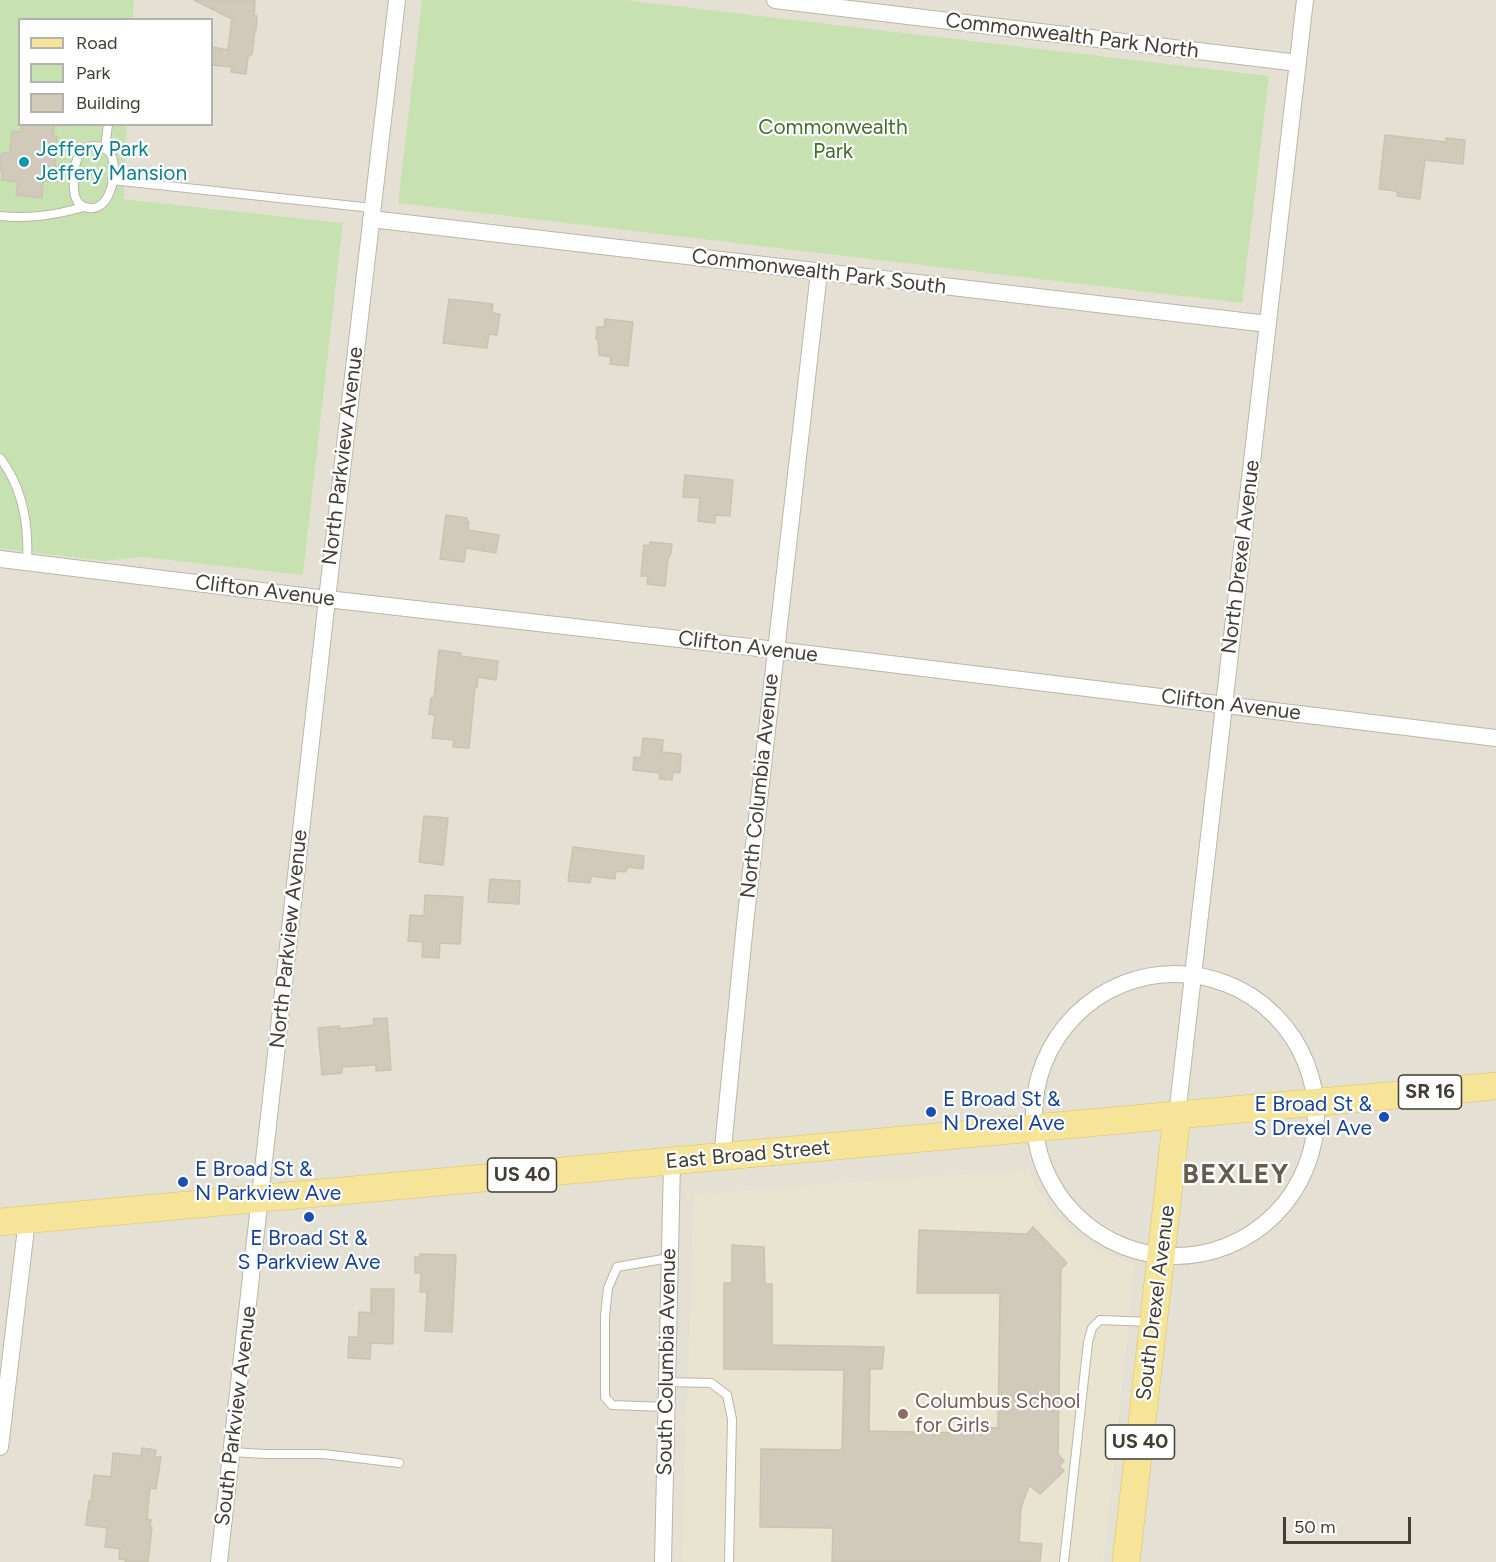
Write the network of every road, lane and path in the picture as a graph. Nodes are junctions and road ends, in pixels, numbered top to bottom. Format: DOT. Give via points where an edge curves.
graph roads {
  1 [pos="397,0"];
  2 [pos="775,0"];
  3 [pos="1305,0"];
  4 [pos="850,4"];
  5 [pos="1298,63"];
  6 [pos="108,126"];
  7 [pos="105,148"];
  8 [pos="112,180"];
  9 [pos="84,207"];
  10 [pos="371,213"];
  11 [pos="0,216"];
  12 [pos="819,272"];
  13 [pos="1268,324"];
  14 [pos="0,458"];
  15 [pos="0,559"];
  16 [pos="27,562"];
  17 [pos="327,599"];
  18 [pos="776,650"];
  19 [pos="1224,704"];
  20 [pos="1496,738"];
  21 [pos="1193,975"];
  22 [pos="1496,1086"];
  23 [pos="1316,1103"];
  24 [pos="1177,1115"];
  25 [pos="1035,1127"];
  26 [pos="722,1158"];
  27 [pos="672,1162"];
  28 [pos="261,1198"];
  29 [pos="27,1220"];
  30 [pos="0,1222"];
  31 [pos="1161,1256"];
  32 [pos="669,1258"];
  33 [pos="1154,1323"];
  34 [pos="667,1382"];
  35 [pos="666,1407"];
  36 [pos="0,1447"];
  37 [pos="232,1452"];
  38 [pos="399,1463"];
  39 [pos="219,1562"];
  40 [pos="663,1562"];
  41 [pos="729,1562"];
  42 [pos="1064,1562"];
  43 [pos="1126,1562"];
  1 -- 10 [label="street, North Parkview Avenue"];
  2 -- 4 [label="street, Commonwealth Park North"];
  3 -- 5 [label="street, North Drexel Avenue"];
  4 -- 5 [label="street, Commonwealth Park North"];
  5 -- 13 [label="street, North Drexel Avenue"];
  6 -- 7 [label="lane"];
  7 -- 8 [label="lane" via="112,158"];
  7 -- 9 [label="lane" via="87,147 78,156 73,193"];
  8 -- 9 [label="lane" via="101,206"];
  8 -- 10 [label="lane"];
  9 -- 11 [label="lane" via="56,215"];
  10 -- 12 [label="street, Commonwealth Park South"];
  10 -- 17 [label="street, North Parkview Avenue"];
  12 -- 13 [label="street, Commonwealth Park South"];
  12 -- 18 [label="street, North Columbia Avenue"];
  13 -- 19 [label="street, North Drexel Avenue"];
  14 -- 16 [label="lane" via="21,497"];
  15 -- 16 [label="street, Clifton Avenue"];
  16 -- 17 [label="street, Clifton Avenue"];
  17 -- 18 [label="street, Clifton Avenue"];
  17 -- 28 [label="street, North Parkview Avenue"];
  18 -- 19 [label="street, Clifton Avenue"];
  18 -- 26 [label="street, North Columbia Avenue"];
  19 -- 20 [label="street, Clifton Avenue"];
  19 -- 21 [label="street, North Drexel Avenue"];
  21 -- 23 [label="street" via="1220,981 1243,992 1276,1017 1303,1057 1312,1077"];
  21 -- 24 [label="street, North Drexel Avenue"];
  21 -- 25 [label="street" via="1161,974 1131,981 1101,994 1077,1013 1056,1037 1042,1066"];
  22 -- 23 [label="main road, East Broad Street / SR 16"];
  23 -- 24 [label="main road, East Broad Street / SR 16"];
  23 -- 31 [label="street" via="1310,1161 1298,1185 1263,1227 1218,1249"];
  24 -- 25 [label="main road, East Broad Street / US 40"];
  24 -- 31 [label="main road, South Drexel Avenue / US 40"];
  25 -- 26 [label="main road, East Broad Street / US 40"];
  25 -- 31 [label="street" via="1047,1176 1074,1214 1114,1243"];
  26 -- 27 [label="main road, East Broad Street / US 40"];
  27 -- 28 [label="main road, East Broad Street / US 40"];
  27 -- 32 [label="street, South Columbia Avenue"];
  28 -- 29 [label="main road, East Broad Street / US 40"];
  28 -- 37 [label="street, South Parkview Avenue"];
  29 -- 30 [label="main road, East Broad Street / US 40"];
  29 -- 36 [label="street"];
  31 -- 33 [label="main road, South Drexel Avenue / US 40"];
  32 -- 34 [label="street, South Columbia Avenue"];
  32 -- 35 [label="lane" via="617,1267 608,1288 605,1316 605,1397 612,1405"];
  33 -- 42 [label="lane" via="1100,1320 1092,1328"];
  33 -- 43 [label="main road, South Drexel Avenue / US 40"];
  34 -- 35 [label="street, South Columbia Avenue"];
  34 -- 41 [label="lane" via="711,1383 727,1395 732,1419"];
  35 -- 40 [label="street, South Columbia Avenue"];
  37 -- 38 [label="lane" via="323,1454"];
  37 -- 39 [label="street, South Parkview Avenue"];
}
